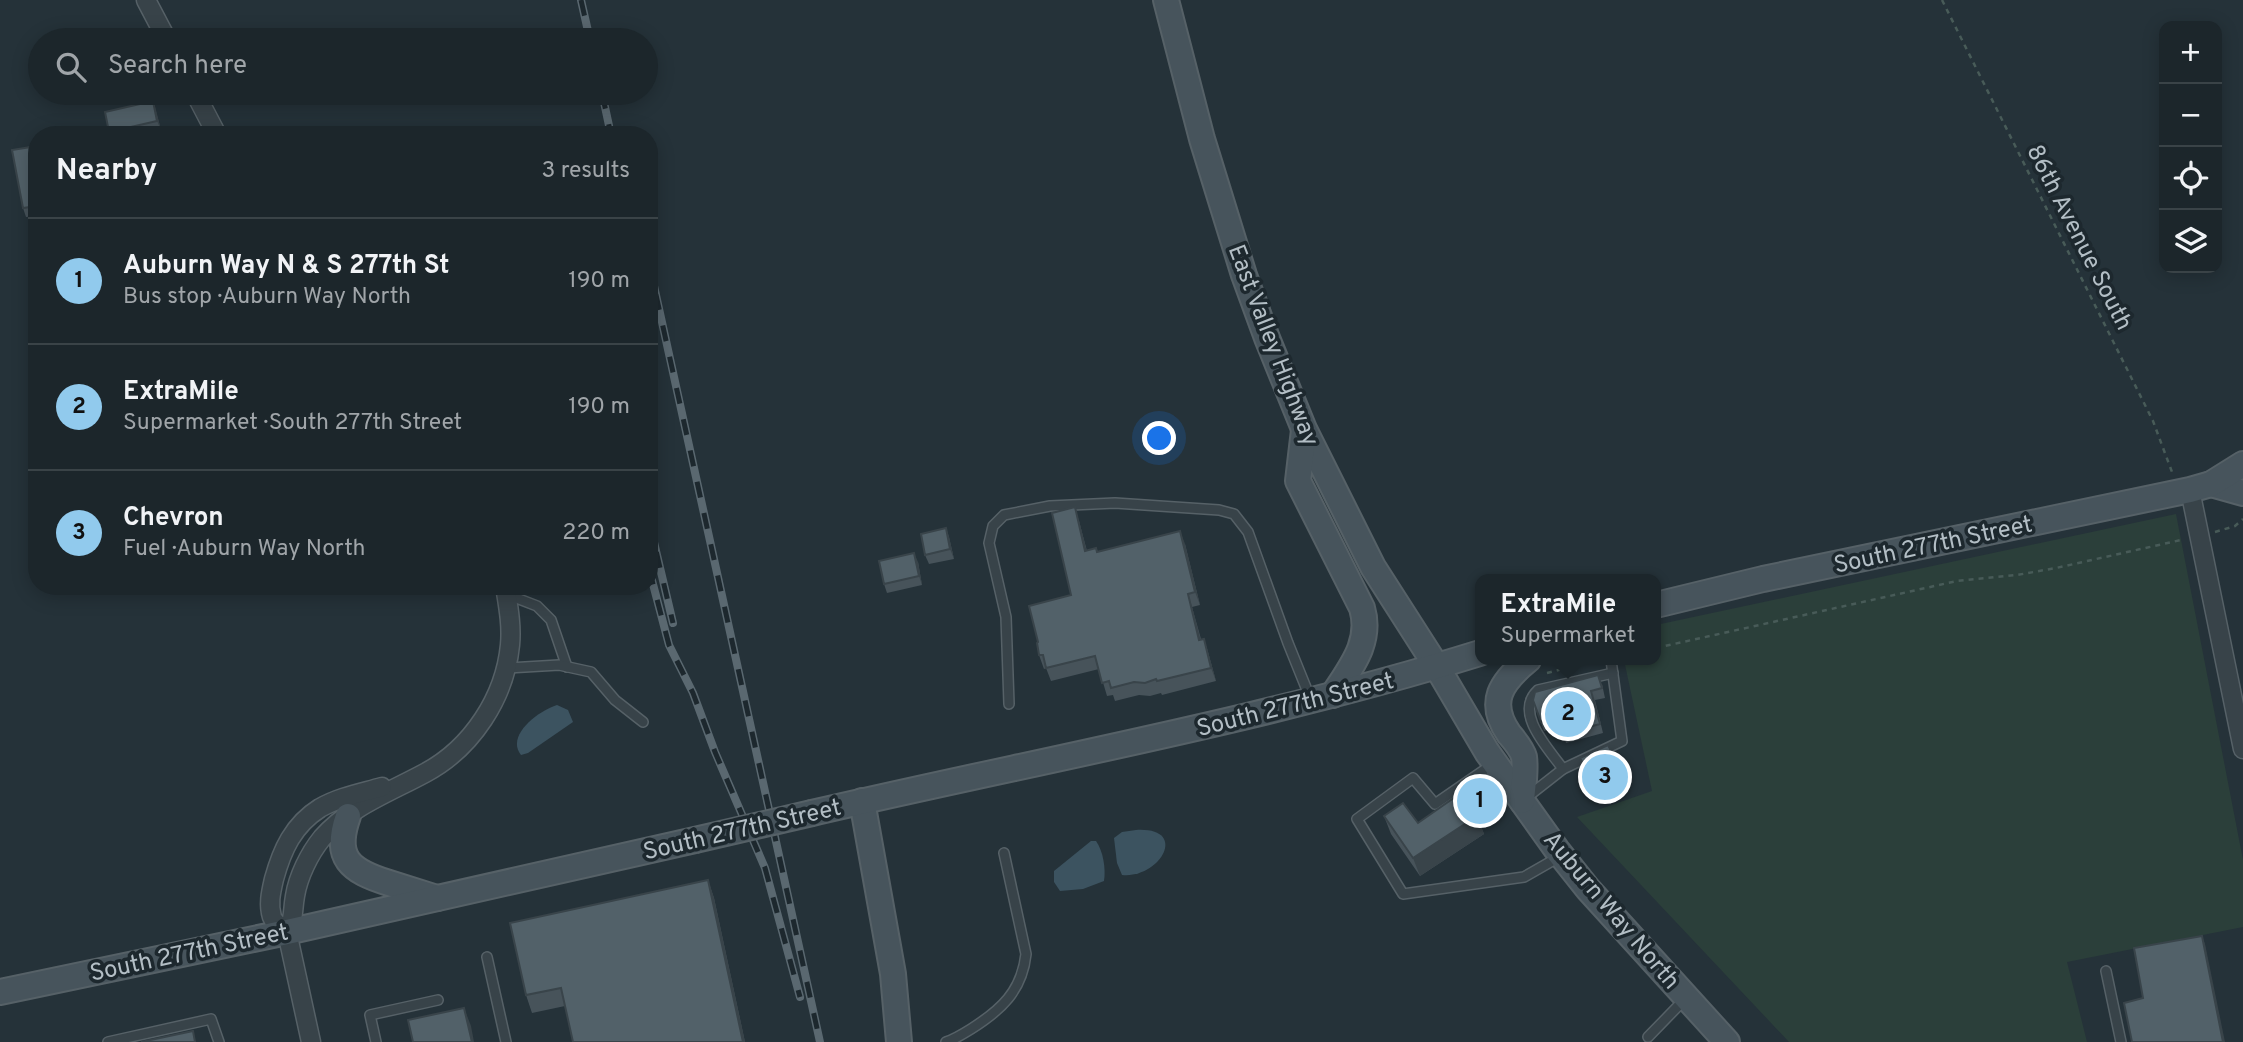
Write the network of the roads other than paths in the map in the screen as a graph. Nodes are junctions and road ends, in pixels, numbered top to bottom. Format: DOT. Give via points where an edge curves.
graph roads {
  1 [pos="146,0"];
  2 [pos="1166,0"];
  3 [pos="161,28"];
  4 [pos="202,105"];
  5 [pos="213,126"];
  6 [pos="1304,429"];
  7 [pos="2243,464"];
  8 [pos="2193,489"];
  9 [pos="2243,493"];
  10 [pos="506,595"];
  11 [pos="515,595"];
  12 [pos="1661,604"];
  13 [pos="1475,655"];
  14 [pos="1521,665"];
  15 [pos="1612,665"];
  16 [pos="567,667"];
  17 [pos="1437,667"];
  18 [pos="506,668"];
  19 [pos="1613,673"];
  20 [pos="1322,698"];
  21 [pos="1009,704"];
  22 [pos="643,722"];
  23 [pos="2243,749"];
  24 [pos="1494,763"];
  25 [pos="1563,769"];
  26 [pos="412,780"];
  27 [pos="1522,801"];
  28 [pos="862,802"];
  29 [pos="348,816"];
  30 [pos="1004,853"];
  31 [pos="1561,855"];
  32 [pos="438,898"];
  33 [pos="287,932"];
  34 [pos="487,957"];
  35 [pos="2106,971"];
  36 [pos="0,992"];
  37 [pos="1686,998"];
  38 [pos="438,1000"];
  39 [pos="1647,1037"];
  40 [pos="108,1042"];
  41 [pos="219,1042"];
  42 [pos="311,1042"];
  43 [pos="376,1042"];
  44 [pos="506,1042"];
  45 [pos="899,1042"];
  46 [pos="946,1042"];
  47 [pos="1727,1042"];
  48 [pos="2121,1042"];
  1 -- 3 [label="street"];
  2 -- 6 [label="main road, East Valley Highway" via="1230,230"];
  4 -- 5 [label="street"];
  6 -- 17 [label="main road, East Valley Highway" via="1373,567"];
  6 -- 20 [label="main road" via="1298,481 1366,620 1363,644"];
  7 -- 8 [label="main road, South 277th Street"];
  8 -- 9 [label="main road, South 277th Street"];
  8 -- 12 [label="main road, South 277th Street"];
  8 -- 23 [label="street"];
  10 -- 18 [label="street" via="511,625"];
  11 -- 16 [label="lane" via="537,606 551,620"];
  13 -- 17 [label="main road, South 277th Street"];
  14 -- 27 [label="main road" via="1497,703 1501,721 1524,755"];
  15 -- 19 [label="lane"];
  16 -- 18 [label="lane"];
  16 -- 22 [label="lane" via="591,672 615,700"];
  17 -- 20 [label="main road, South 277th Street"];
  17 -- 24 [label="main road, Auburn Way North"];
  18 -- 26 [label="street" via="500,690 468,739 450,757"];
  19 -- 25 [label="lane" via="1622,741"];
  19 -- 25 [label="lane" via="1532,695 1532,722"];
  20 -- 21 [label="lane" via="1288,643 1248,532 1234,514 1115,503 1024,509 1004,515 993,526 989,542 1006,617"];
  20 -- 28 [label="main road, South 277th Street"];
  24 -- 27 [label="main road, Auburn Way North"];
  24 -- 31 [label="lane" via="1435,804 1413,778 1357,819 1403,894 1524,877"];
  25 -- 27 [label="lane"];
  26 -- 29 [label="street"];
  26 -- 33 [label="street" via="330,802 300,823 279,857 270,893 273,920"];
  27 -- 31 [label="main road, Auburn Way North"];
  28 -- 32 [label="main road, South 277th Street, bridge"];
  28 -- 45 [label="main road" via="893,974"];
  29 -- 32 [label="main road" via="343,850 354,868"];
  29 -- 33 [label="street" via="311,854"];
  30 -- 46 [label="lane" via="1026,954 1023,971 1005,1005"];
  31 -- 37 [label="main road, Auburn Way North"];
  32 -- 33 [label="main road, South 277th Street"];
  33 -- 36 [label="main road, South 277th Street"];
  33 -- 42 [label="street"];
  34 -- 44 [label="lane"];
  35 -- 48 [label="lane"];
  37 -- 39 [label="lane"];
  37 -- 47 [label="main road, Auburn Way North"];
  38 -- 43 [label="lane" via="370,1016"];
  40 -- 41 [label="lane" via="211,1020"];
}
